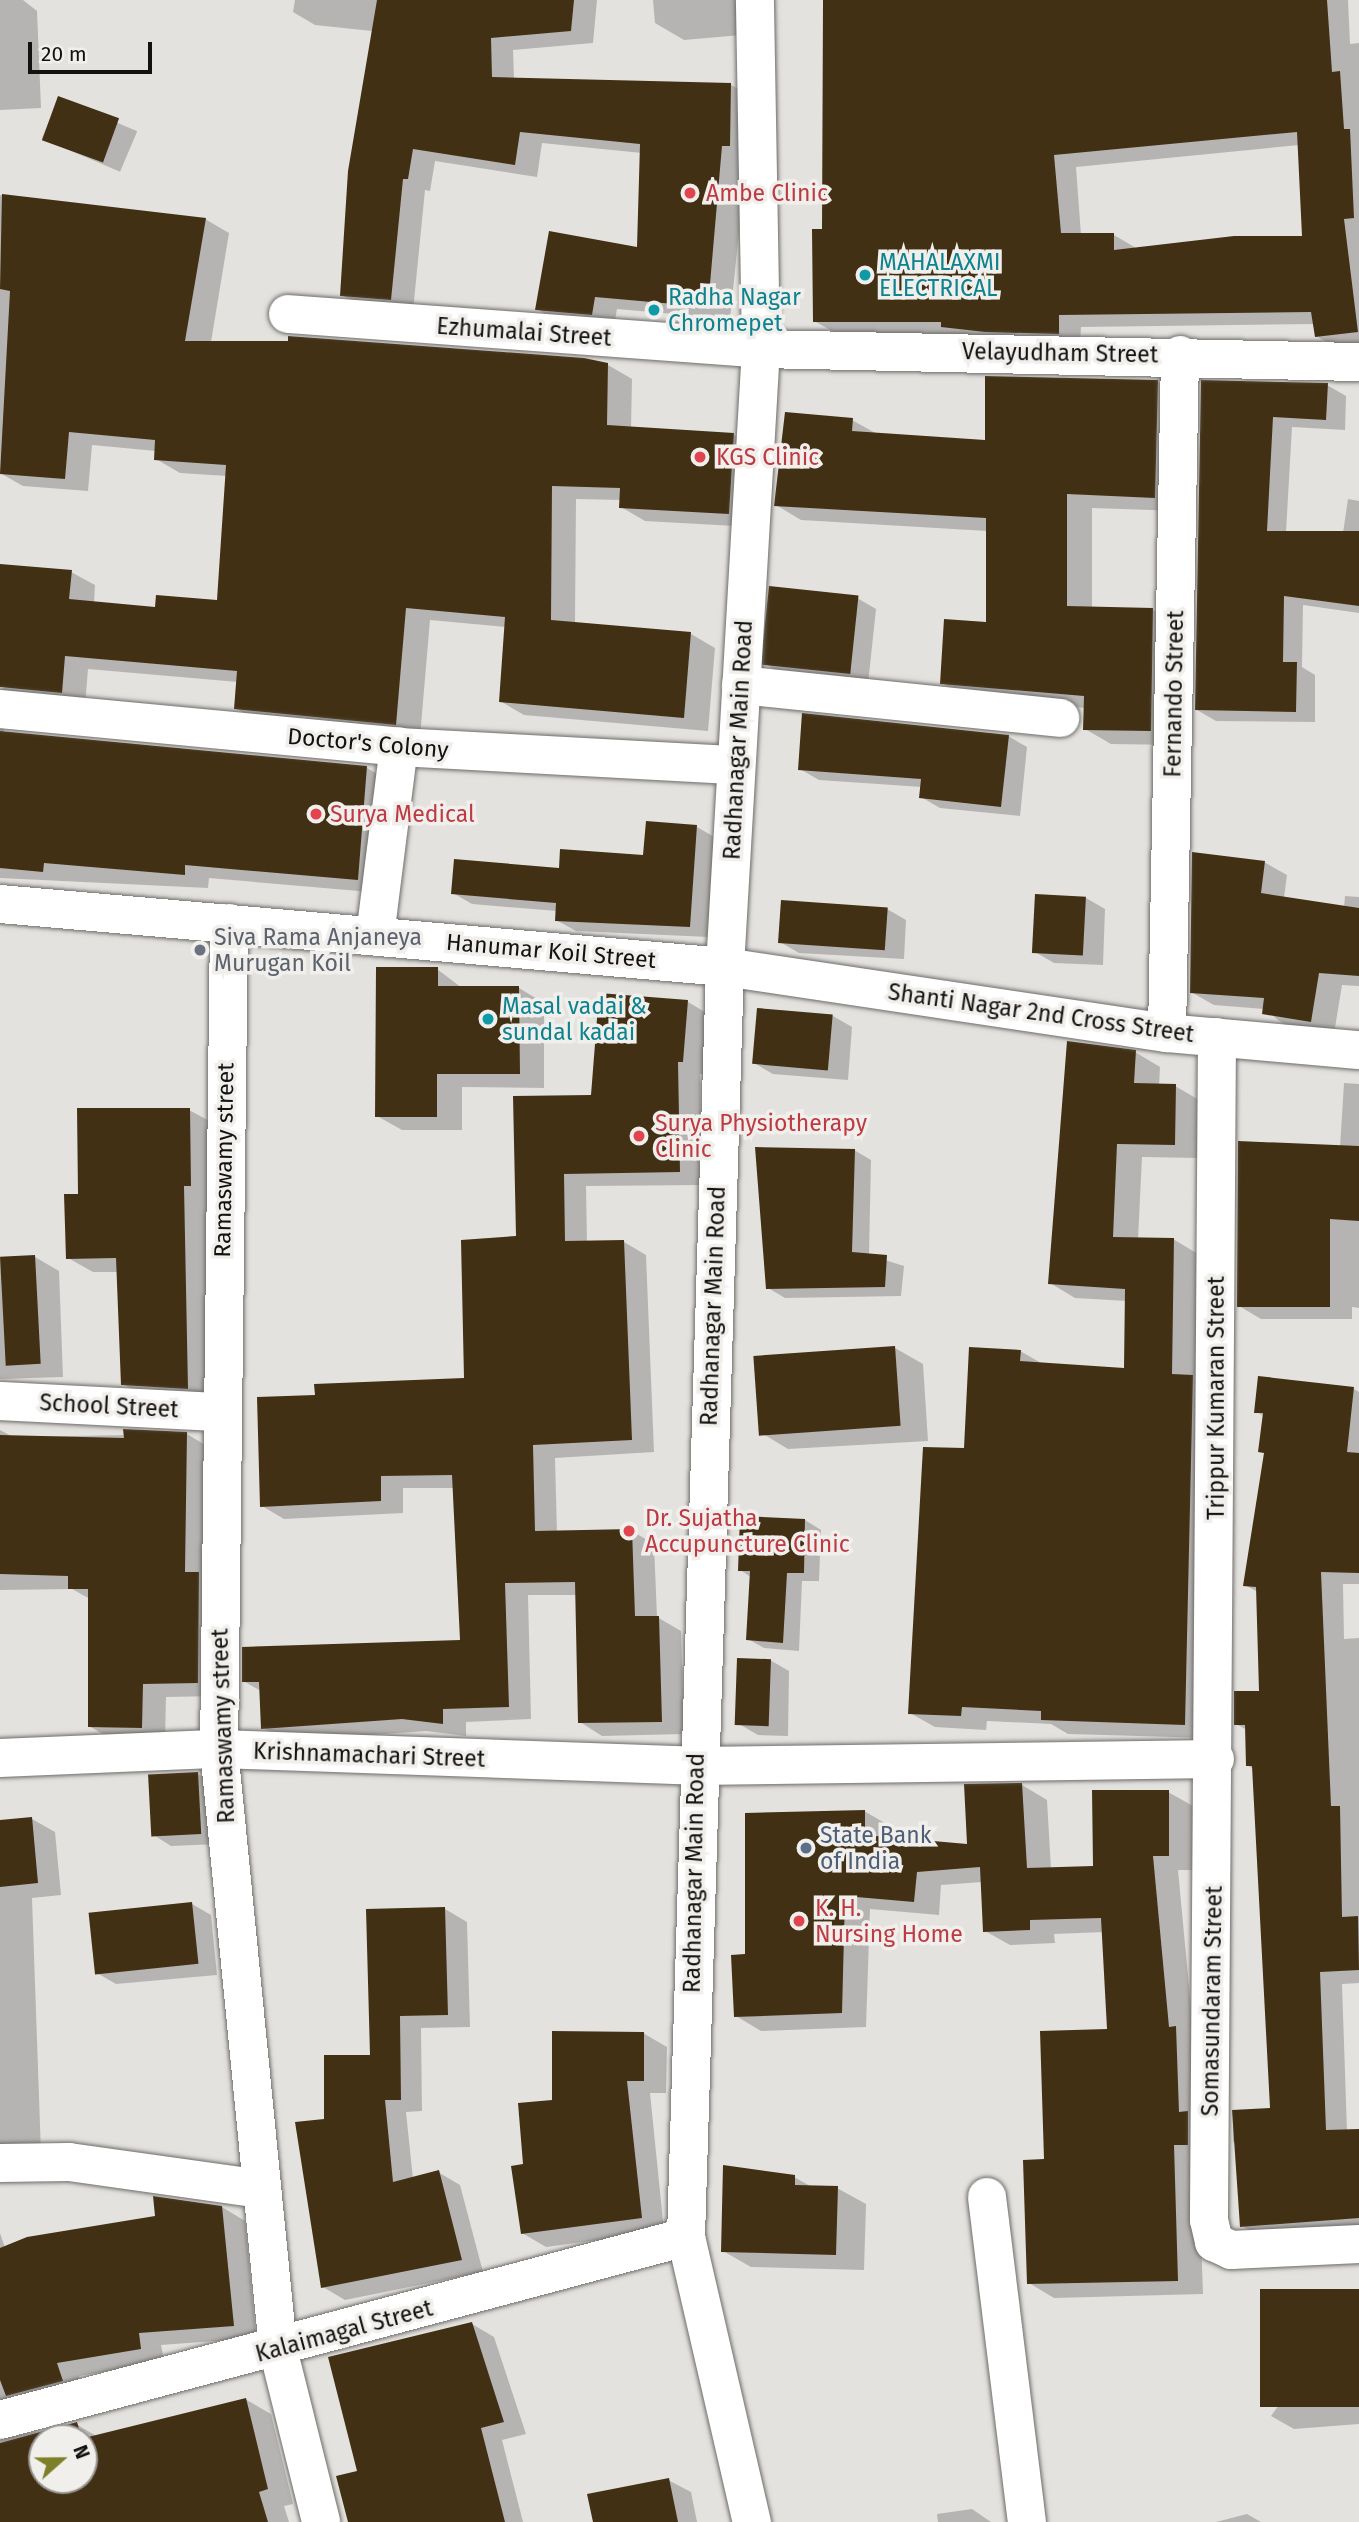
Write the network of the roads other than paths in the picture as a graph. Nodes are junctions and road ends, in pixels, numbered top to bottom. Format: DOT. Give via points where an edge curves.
graph roads {
  1 [pos="755,0"];
  2 [pos="288,314"];
  3 [pos="761,349"];
  4 [pos="1180,355"];
  5 [pos="1359,362"];
  6 [pos="741,685"];
  7 [pos="0,709"];
  8 [pos="1060,718"];
  9 [pos="399,747"];
  10 [pos="736,765"];
  11 [pos="0,904"];
  12 [pos="229,923"];
  13 [pos="375,936"];
  14 [pos="725,967"];
  15 [pos="1167,1033"];
  16 [pos="1217,1037"];
  17 [pos="1359,1049"];
  18 [pos="0,1401"];
  19 [pos="218,1412"];
  20 [pos="219,1749"];
  21 [pos="0,1758"];
  22 [pos="1215,1759"];
  23 [pos="696,1766"];
  24 [pos="0,2163"];
  25 [pos="262,2189"];
  26 [pos="987,2197"];
  27 [pos="686,2237"];
  28 [pos="1359,2244"];
  29 [pos="278,2349"];
  30 [pos="0,2420"];
  31 [pos="321,2522"];
  32 [pos="752,2522"];
  33 [pos="1027,2522"];
  1 -- 3 [label="street, Radhanagar Main Road"];
  2 -- 3 [label="street, Ezhumalai Street"];
  3 -- 4 [label="street, Velayudham Street"];
  3 -- 6 [label="street, Radhanagar Main Road"];
  4 -- 5 [label="street, Velayudham Street"];
  4 -- 15 [label="street, Fernando Street"];
  6 -- 8 [label="street"];
  6 -- 10 [label="street, Radhanagar Main Road"];
  7 -- 9 [label="street, Doctor's Colony"];
  9 -- 10 [label="street, Doctor's Colony"];
  9 -- 13 [label="street"];
  10 -- 14 [label="street, Radhanagar Main Road"];
  11 -- 12 [label="street, Hanumar Koil Street"];
  12 -- 13 [label="street, Hanumar Koil Street"];
  12 -- 19 [label="street, Ramaswamy street"];
  13 -- 14 [label="street, Hanumar Koil Street"];
  14 -- 15 [label="street, Shanti Nagar 2nd Cross Street"];
  14 -- 23 [label="street, Radhanagar Main Road"];
  15 -- 16 [label="street, Shanti Nagar 2nd Cross Street"];
  16 -- 17 [label="street, Shanti Nagar 2nd Cross Street"];
  16 -- 22 [label="street, Trippur Kumaran Street"];
  18 -- 19 [label="street, School Street"];
  19 -- 20 [label="street, Ramaswamy street"];
  20 -- 21 [label="street, Krishnamachari Street"];
  20 -- 23 [label="street, Krishnamachari Street"];
  20 -- 25 [label="street, Ramaswamy street"];
  22 -- 23 [label="street, Krishnamachari Street"];
  22 -- 28 [label="street, Somasundaram Street" via="1209,2221 1214,2242 1231,2249"];
  23 -- 27 [label="street, Radhanagar Main Road"];
  24 -- 25 [label="street" via="69,2162"];
  25 -- 29 [label="street, Ramaswamy street"];
  26 -- 33 [label="street"];
  27 -- 29 [label="street, Kalaimagal Street"];
  27 -- 32 [label="street, Radhanagar Main Road"];
  29 -- 30 [label="street, Kalaimagal Street"];
  29 -- 31 [label="street, Ramaswamy street"];
}
